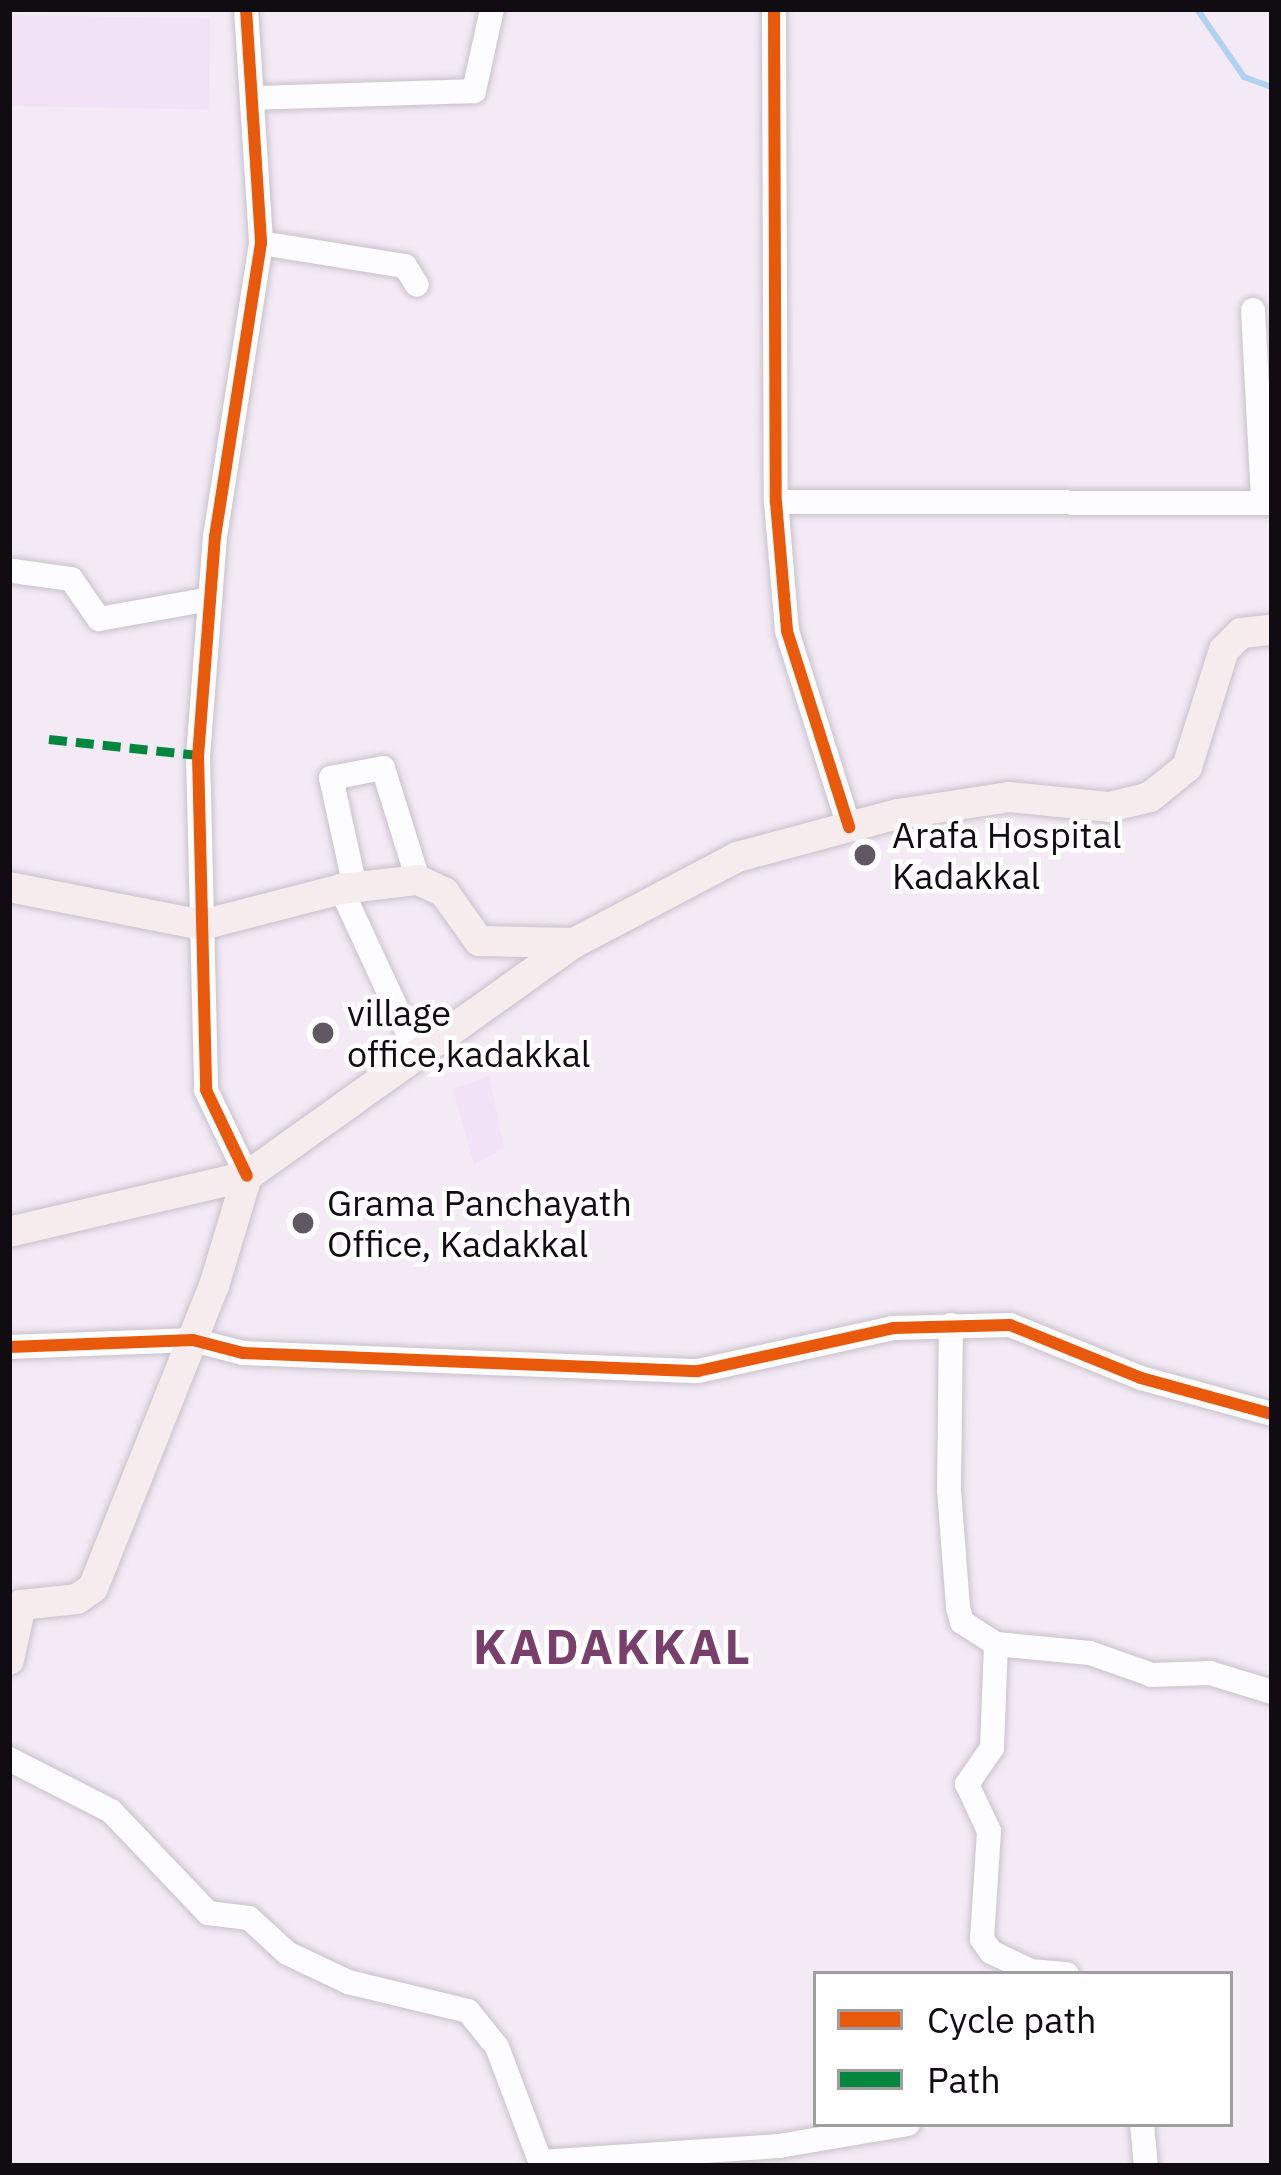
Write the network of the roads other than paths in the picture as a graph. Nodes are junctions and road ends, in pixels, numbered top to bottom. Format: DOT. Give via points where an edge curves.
graph roads {
  1 [pos="246,9"];
  2 [pos="492,9"];
  3 [pos="774,9"];
  4 [pos="252,98"];
  5 [pos="261,243"];
  6 [pos="417,285"];
  7 [pos="1253,310"];
  8 [pos="776,502"];
  9 [pos="1268,502"];
  10 [pos="14,571"];
  11 [pos="210,598"];
  12 [pos="1272,630"];
  13 [pos="849,827"];
  14 [pos="418,880"];
  15 [pos="9,887"];
  16 [pos="348,888"];
  17 [pos="202,925"];
  18 [pos="574,943"];
  19 [pos="418,1055"];
  20 [pos="247,1176"];
  21 [pos="9,1232"];
  22 [pos="951,1325"];
  23 [pos="193,1340"];
  24 [pos="9,1347"];
  25 [pos="1272,1414"];
  26 [pos="996,1645"];
  27 [pos="9,1660"];
  28 [pos="1272,1692"];
  29 [pos="9,1759"];
  30 [pos="1031,1971"];
  31 [pos="890,2127"];
  32 [pos="1142,2127"];
  33 [pos="541,2164"];
  34 [pos="1146,2166"];
  1 -- 4 [label="street"];
  2 -- 4 [label="street" via="474,91"];
  3 -- 8 [label="street"];
  4 -- 5 [label="street"];
  5 -- 6 [label="street" via="405,266"];
  5 -- 11 [label="street"];
  7 -- 9 [label="street"];
  8 -- 9 [label="street"];
  8 -- 13 [label="street" via="787,631"];
  10 -- 11 [label="street" via="71,578 100,619"];
  11 -- 17 [label="street" via="198,755"];
  12 -- 13 [label="main road" via="1241,633 1224,650 1186,767 1150,797 1108,807 1009,797"];
  13 -- 18 [label="main road" via="737,857"];
  14 -- 16 [label="main road"];
  14 -- 16 [label="street" via="383,768 331,778"];
  14 -- 18 [label="main road" via="444,892 479,941"];
  15 -- 17 [label="main road"];
  16 -- 17 [label="main road"];
  16 -- 19 [label="street"];
  17 -- 20 [label="street" via="206,1090"];
  18 -- 19 [label="main road"];
  19 -- 20 [label="main road"];
  20 -- 21 [label="main road"];
  20 -- 23 [label="main road"];
  22 -- 23 [label="street" via="869,1332 698,1371 244,1353"];
  22 -- 25 [label="street" via="1033,1330 1141,1378"];
  22 -- 26 [label="street" via="958,1608 962,1622"];
  23 -- 24 [label="street"];
  23 -- 27 [label="main road" via="93,1588 77,1599 21,1605"];
  26 -- 28 [label="street" via="1090,1653 1152,1675 1210,1673"];
  26 -- 30 [label="street" via="992,1748 967,1784 988,1831 984,1946"];
  29 -- 33 [label="street" via="111,1810 208,1913 249,1918 287,1953 348,1982 468,2011 497,2047"];
  31 -- 33 [label="street" via="779,2146"];
  32 -- 34 [label="street"];
}
